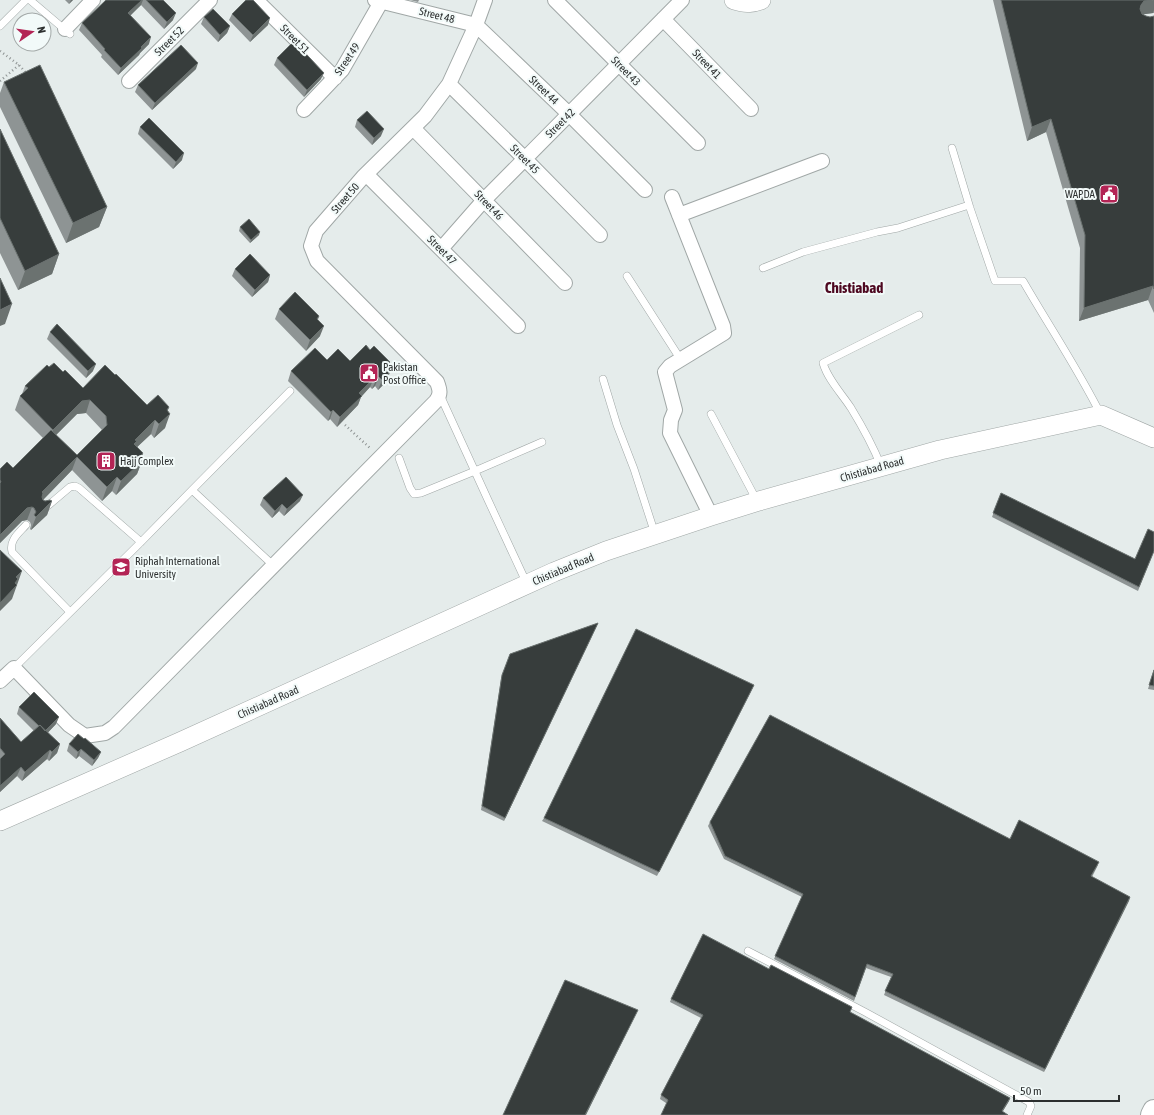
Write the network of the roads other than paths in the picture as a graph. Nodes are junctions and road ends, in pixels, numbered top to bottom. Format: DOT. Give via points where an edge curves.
graph roads {
  1 [pos="26,0"];
  2 [pos="30,0"];
  3 [pos="93,0"];
  4 [pos="210,0"];
  5 [pos="256,0"];
  6 [pos="485,0"];
  7 [pos="555,0"];
  8 [pos="682,0"];
  9 [pos="378,1"];
  10 [pos="663,19"];
  11 [pos="0,25"];
  12 [pos="476,25"];
  13 [pos="68,32"];
  14 [pos="619,64"];
  15 [pos="335,78"];
  16 [pos="129,81"];
  17 [pos="449,84"];
  18 [pos="751,109"];
  19 [pos="304,110"];
  20 [pos="569,114"];
  21 [pos="413,128"];
  22 [pos="698,143"];
  23 [pos="952,148"];
  24 [pos="525,159"];
  25 [pos="822,161"];
  26 [pos="366,174"];
  27 [pos="645,190"];
  28 [pos="672,197"];
  29 [pos="484,200"];
  30 [pos="969,205"];
  31 [pos="679,215"];
  32 [pos="600,235"];
  33 [pos="441,249"];
  34 [pos="763,268"];
  35 [pos="627,276"];
  36 [pos="565,283"];
  37 [pos="919,315"];
  38 [pos="518,326"];
  39 [pos="681,360"];
  40 [pos="603,379"];
  41 [pos="439,389"];
  42 [pos="290,391"];
  43 [pos="711,414"];
  44 [pos="1101,415"];
  45 [pos="1154,438"];
  46 [pos="542,442"];
  47 [pos="399,458"];
  48 [pos="881,466"];
  49 [pos="475,472"];
  50 [pos="192,490"];
  51 [pos="758,502"];
  52 [pos="42,510"];
  53 [pos="711,516"];
  54 [pos="26,525"];
  55 [pos="655,535"];
  56 [pos="141,542"];
  57 [pos="274,566"];
  58 [pos="527,584"];
  59 [pos="70,612"];
  60 [pos="14,668"];
  61 [pos="0,681"];
  62 [pos="0,821"];
  63 [pos="748,951"];
  64 [pos="1154,1112"];
  65 [pos="1027,1115"];
  66 [pos="1152,1115"];
  1 -- 11 [label="lane"];
  2 -- 13 [label="lane"];
  3 -- 13 [label="street"];
  4 -- 16 [label="street, Street 52"];
  5 -- 15 [label="street, Street 51"];
  6 -- 12 [label="street, Street 50"];
  7 -- 14 [label="street, Street 43"];
  8 -- 10 [label="street, Street 42"];
  9 -- 12 [label="street, Street 48"];
  9 -- 15 [label="street, Street 49" via="342,70"];
  10 -- 14 [label="street, Street 42"];
  10 -- 18 [label="street, Street 41"];
  12 -- 17 [label="street, Street 50"];
  12 -- 20 [label="street, Street 44"];
  14 -- 20 [label="street, Street 42"];
  14 -- 22 [label="street, Street 43"];
  15 -- 19 [label="street, Street 49"];
  17 -- 21 [label="street, Street 50"];
  17 -- 24 [label="street, Street 45"];
  20 -- 24 [label="street, Street 42"];
  20 -- 27 [label="street, Street 44"];
  21 -- 26 [label="street, Street 50"];
  21 -- 29 [label="street, Street 46"];
  23 -- 30 [label="lane"];
  24 -- 29 [label="street, Street 42"];
  24 -- 32 [label="street, Street 45"];
  25 -- 31 [label="street"];
  26 -- 33 [label="street, Street 47"];
  26 -- 41 [label="street, Street 50" via="316,231 311,246 317,261"];
  28 -- 31 [label="street"];
  29 -- 33 [label="street, Street 42"];
  29 -- 36 [label="street, Street 46"];
  30 -- 34 [label="lane" via="898,228 803,252"];
  30 -- 44 [label="lane" via="995,281 1023,281"];
  31 -- 39 [label="street" via="724,333"];
  33 -- 38 [label="street, Street 47"];
  35 -- 39 [label="lane"];
  37 -- 48 [label="lane" via="823,363 833,383 851,408"];
  39 -- 53 [label="street" via="665,372 675,410 670,433"];
  40 -- 55 [label="lane"];
  41 -- 49 [label="lane"];
  41 -- 57 [label="street" via="436,401"];
  42 -- 50 [label="lane"];
  43 -- 51 [label="lane"];
  44 -- 45 [label="main road"];
  44 -- 48 [label="main road, Chistiabad Road" via="940,450"];
  46 -- 49 [label="lane"];
  47 -- 49 [label="lane" via="414,494"];
  48 -- 51 [label="main road, Chistiabad Road"];
  49 -- 58 [label="lane"];
  50 -- 56 [label="lane"];
  50 -- 57 [label="lane"];
  51 -- 53 [label="main road, Chistiabad Road"];
  52 -- 56 [label="lane" via="64,491 75,486"];
  53 -- 55 [label="main road, Chistiabad Road"];
  54 -- 59 [label="lane" via="12,542 12,552"];
  55 -- 58 [label="main road, Chistiabad Road" via="606,551"];
  56 -- 59 [label="lane"];
  57 -- 60 [label="street" via="114,727 105,733 85,736 69,725"];
  58 -- 62 [label="main road, Chistiabad Road"];
  59 -- 60 [label="lane"];
  60 -- 61 [label="street"];
  63 -- 65 [label="lane" via="1029,1102 1032,1106"];
  64 -- 66 [label="highway"];
}
